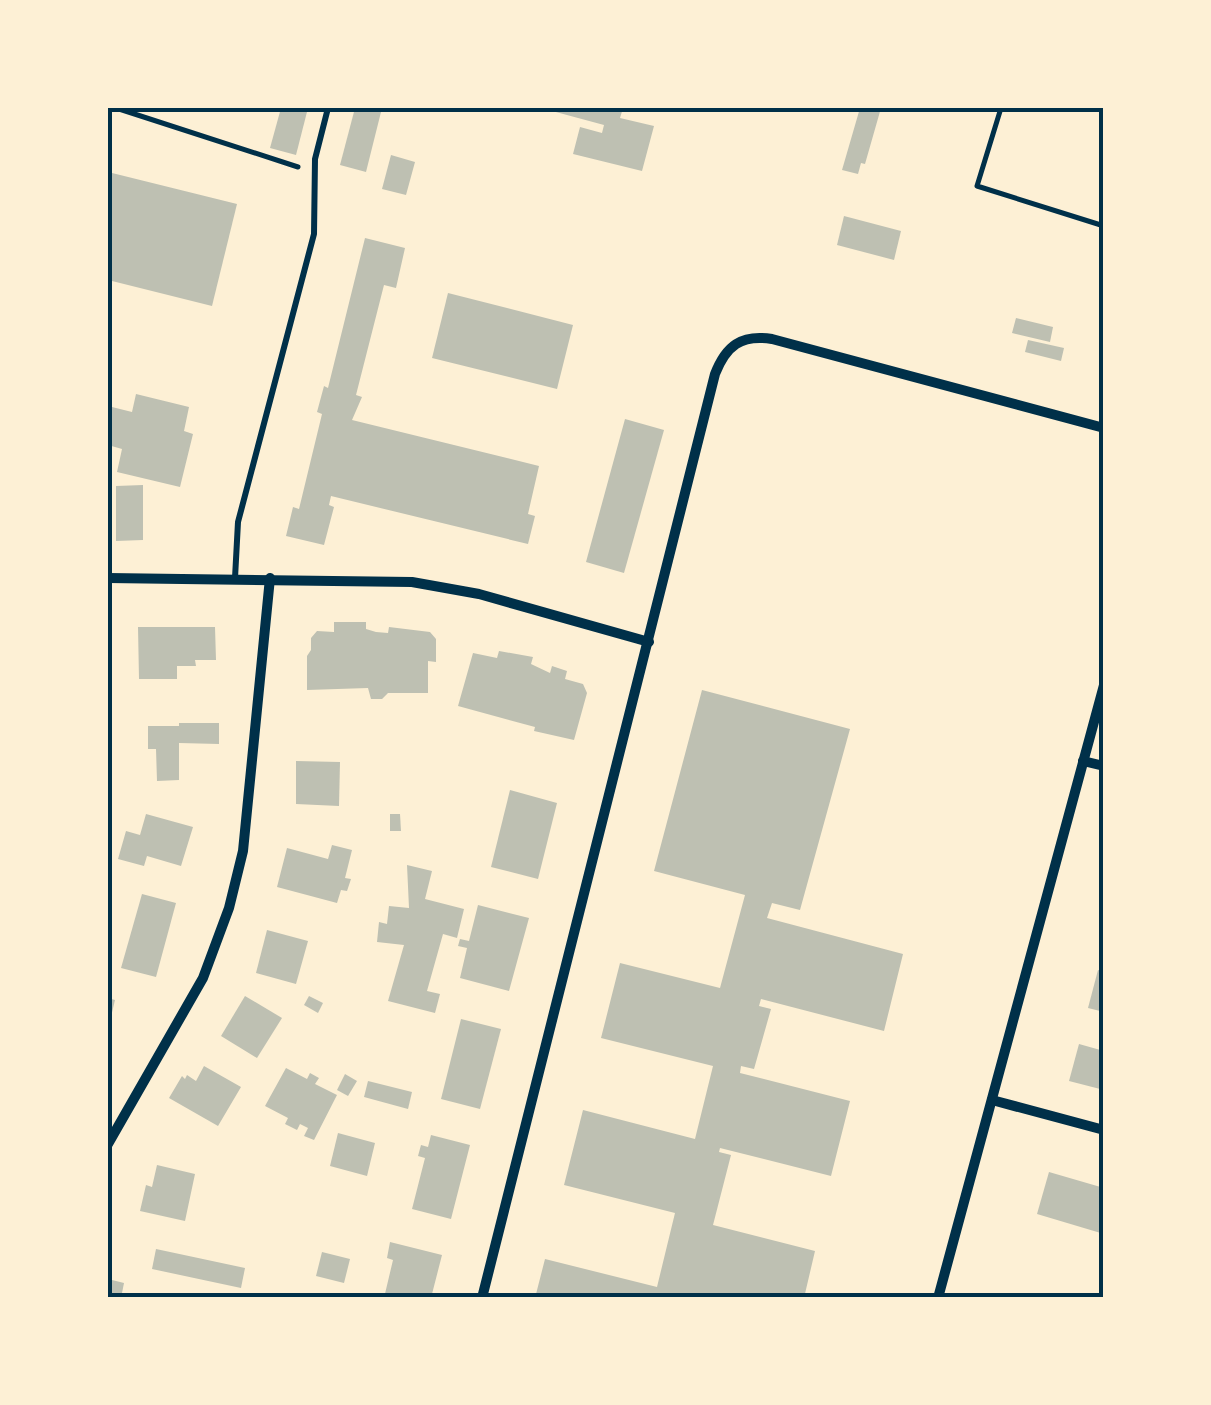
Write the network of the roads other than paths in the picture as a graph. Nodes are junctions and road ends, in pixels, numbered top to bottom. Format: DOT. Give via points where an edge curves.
graph roads {
  1 [pos="328,108"];
  2 [pos="1104,428"];
  3 [pos="108,578"];
  4 [pos="235,578"];
  5 [pos="270,578"];
  6 [pos="648,642"];
  7 [pos="1104,685"];
  8 [pos="1083,761"];
  9 [pos="1104,766"];
  10 [pos="992,1100"];
  11 [pos="1104,1130"];
  12 [pos="108,1144"];
  13 [pos="482,1298"];
  14 [pos="938,1298"];
  1 -- 4 [label="lane" via="315,159 314,234 238,522"];
  2 -- 6 [label="street" via="772,339 737,342 715,374"];
  3 -- 4 [label="street"];
  4 -- 5 [label="street"];
  5 -- 6 [label="street" via="412,582"];
  5 -- 12 [label="street" via="243,852 229,908 202,978"];
  6 -- 13 [label="street"];
  7 -- 8 [label="street"];
  8 -- 9 [label="street"];
  8 -- 10 [label="street"];
  10 -- 11 [label="street"];
  10 -- 14 [label="street"];
}
